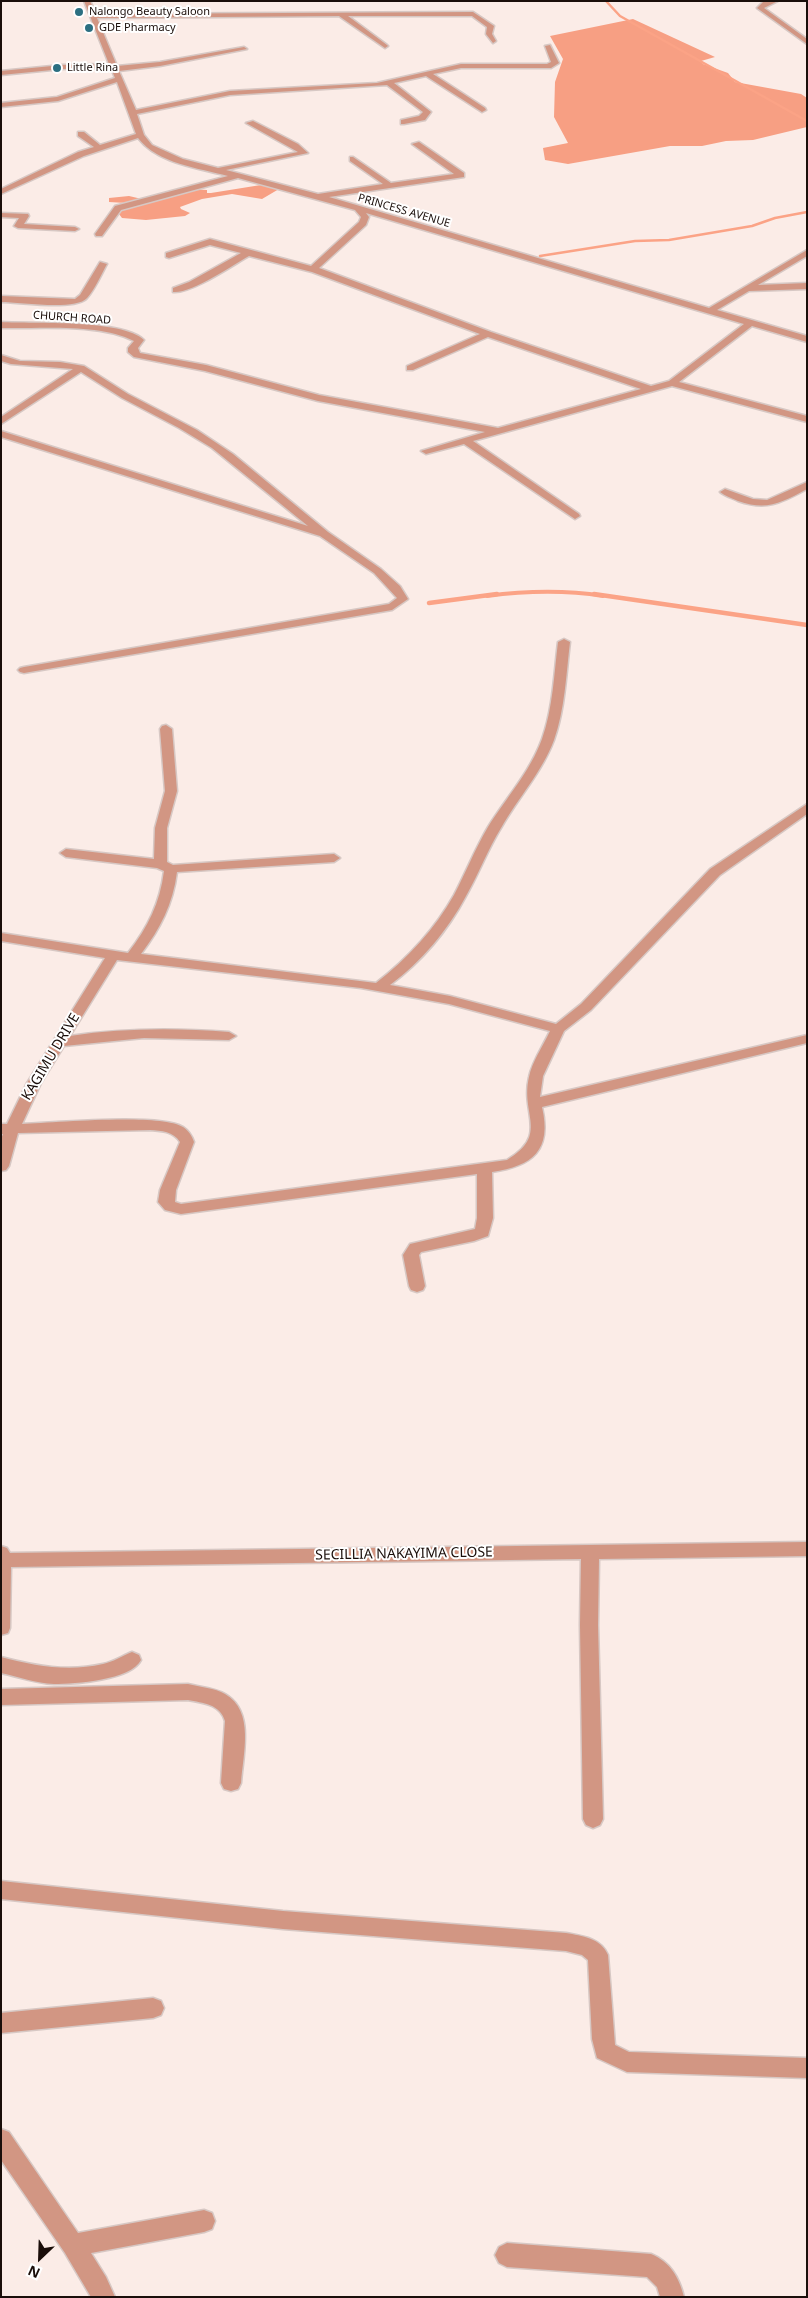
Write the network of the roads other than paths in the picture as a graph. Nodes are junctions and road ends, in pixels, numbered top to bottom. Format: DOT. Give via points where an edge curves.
graph roads {
  1 [pos="86,1"];
  2 [pos="774,1"];
  3 [pos="342,15"];
  4 [pos="93,16"];
  5 [pos="493,41"];
  6 [pos="807,42"];
  7 [pos="385,46"];
  8 [pos="548,46"];
  9 [pos="244,49"];
  10 [pos="113,67"];
  11 [pos="1,73"];
  12 [pos="426,73"];
  13 [pos="118,79"];
  14 [pos="389,83"];
  15 [pos="1,105"];
  16 [pos="482,110"];
  17 [pos="133,113"];
  18 [pos="404,122"];
  19 [pos="250,123"];
  20 [pos="80,134"];
  21 [pos="140,135"];
  22 [pos="416,144"];
  23 [pos="100,148"];
  24 [pos="353,159"];
  25 [pos="214,170"];
  26 [pos="236,176"];
  27 [pos="390,186"];
  28 [pos="1,192"];
  29 [pos="316,196"];
  30 [pos="359,210"];
  31 [pos="1,215"];
  32 [pos="75,229"];
  33 [pos="99,234"];
  34 [pos="807,252"];
  35 [pos="248,253"];
  36 [pos="168,255"];
  37 [pos="103,264"];
  38 [pos="313,269"];
  39 [pos="807,286"];
  40 [pos="748,288"];
  41 [pos="176,290"];
  42 [pos="1,299"];
  43 [pos="712,310"];
  44 [pos="752,322"];
  45 [pos="1,326"];
  46 [pos="488,334"];
  47 [pos="807,339"];
  48 [pos="1,358"];
  49 [pos="81,368"];
  50 [pos="410,368"];
  51 [pos="672,383"];
  52 [pos="651,389"];
  53 [pos="807,419"];
  54 [pos="1,422"];
  55 [pos="497,432"];
  56 [pos="1,434"];
  57 [pos="465,440"];
  58 [pos="426,451"];
  59 [pos="807,485"];
  60 [pos="725,492"];
  61 [pos="575,516"];
  62 [pos="325,535"];
  63 [pos="564,642"];
  64 [pos="24,670"];
  65 [pos="166,729"];
  66 [pos="807,808"];
  67 [pos="66,853"];
  68 [pos="334,858"];
  69 [pos="166,867"];
  70 [pos="1,937"];
  71 [pos="114,955"];
  72 [pos="132,957"];
  73 [pos="379,987"];
  74 [pos="558,1029"];
  75 [pos="229,1036"];
  76 [pos="807,1039"];
  77 [pos="60,1042"];
  78 [pos="534,1104"];
  79 [pos="6,1130"];
  80 [pos="1,1166"];
  81 [pos="484,1169"];
  82 [pos="417,1286"];
  83 [pos="807,1549"];
  84 [pos="590,1552"];
  85 [pos="2,1557"];
  86 [pos="1,1628"];
  87 [pos="132,1660"];
  88 [pos="1,1665"];
  89 [pos="1,1697"];
  90 [pos="231,1784"];
  91 [pos="593,1819"];
  92 [pos="1,1890"];
  93 [pos="153,2008"];
  94 [pos="1,2023"];
  95 [pos="807,2068"];
  96 [pos="1,2140"];
  97 [pos="204,2221"];
  98 [pos="73,2245"];
  99 [pos="507,2255"];
  100 [pos="103,2297"];
  101 [pos="672,2297"];
  1 -- 4 [label="street, PRINCESS AVENUE"];
  2 -- 6 [label="street" via="760,8"];
  3 -- 4 [label="street"];
  3 -- 5 [label="street" via="472,14 491,26 489,34"];
  3 -- 7 [label="street"];
  4 -- 10 [label="street, PRINCESS AVENUE"];
  8 -- 12 [label="street" via="556,63 554,65 467,65"];
  9 -- 10 [label="street" via="160,64"];
  10 -- 11 [label="street" via="62,66"];
  10 -- 13 [label="street, PRINCESS AVENUE"];
  12 -- 14 [label="street"];
  12 -- 16 [label="street"];
  13 -- 15 [label="street" via="58,99"];
  13 -- 17 [label="street, PRINCESS AVENUE"];
  14 -- 17 [label="street" via="337,89 230,93"];
  14 -- 18 [label="street" via="427,112 422,118"];
  17 -- 21 [label="street, PRINCESS AVENUE"];
  19 -- 25 [label="street" via="304,154"];
  20 -- 23 [label="street"];
  21 -- 23 [label="street"];
  21 -- 25 [label="street, PRINCESS AVENUE" via="145,144 159,153"];
  22 -- 27 [label="street" via="461,175"];
  23 -- 28 [label="street"];
  24 -- 27 [label="street"];
  25 -- 26 [label="street, PRINCESS AVENUE"];
  26 -- 29 [label="street, PRINCESS AVENUE"];
  26 -- 33 [label="street" via="118,208"];
  27 -- 29 [label="street"];
  29 -- 30 [label="street, PRINCESS AVENUE"];
  30 -- 38 [label="street" via="365,217 362,223"];
  30 -- 43 [label="street, PRINCESS AVENUE"];
  31 -- 32 [label="street" via="25,216 18,226"];
  34 -- 40 [label="street"];
  35 -- 36 [label="street" via="210,242"];
  35 -- 38 [label="street"];
  35 -- 41 [label="street"];
  37 -- 42 [label="street" via="83,297 77,301"];
  38 -- 46 [label="street"];
  39 -- 40 [label="street"];
  40 -- 43 [label="street"];
  43 -- 44 [label="street, PRINCESS AVENUE"];
  44 -- 47 [label="street, PRINCESS AVENUE"];
  44 -- 51 [label="street"];
  45 -- 55 [label="street, CHURCH ROAD" via="100,329 133,335 139,340 133,348 136,355 206,368 318,398"];
  46 -- 50 [label="street"];
  46 -- 52 [label="street"];
  48 -- 49 [label="street" via="21,364 66,364"];
  49 -- 54 [label="street"];
  49 -- 62 [label="street" via="215,446"];
  51 -- 52 [label="street"];
  51 -- 53 [label="street"];
  52 -- 55 [label="street"];
  55 -- 57 [label="street"];
  56 -- 62 [label="street"];
  57 -- 58 [label="street"];
  57 -- 61 [label="street"];
  59 -- 60 [label="street" via="763,504 754,504"];
  62 -- 64 [label="street" via="374,568 397,590 402,600 392,607"];
  63 -- 73 [label="street" via="549,738 539,762 497,823 459,896 436,931 403,969"];
  65 -- 69 [label="street" via="170,791 162,828"];
  66 -- 74 [label="street" via="716,872 586,1007"];
  67 -- 69 [label="street"];
  68 -- 69 [label="street"];
  69 -- 72 [label="street" via="168,895 159,919"];
  70 -- 71 [label="street"];
  71 -- 72 [label="street"];
  71 -- 77 [label="street, KAGIMU DRIVE"];
  72 -- 73 [label="street"];
  73 -- 74 [label="street" via="450,1000"];
  74 -- 78 [label="street" via="536,1076"];
  75 -- 77 [label="street" via="176,1033 99,1035"];
  76 -- 78 [label="street"];
  77 -- 79 [label="street, KAGIMU DRIVE"];
  78 -- 81 [label="street" via="539,1124 534,1147 511,1164"];
  79 -- 80 [label="street, KAGIMU DRIVE"];
  79 -- 81 [label="street" via="150,1125 180,1132 187,1142 166,1202 182,1209"];
  81 -- 82 [label="street" via="485,1218 482,1232 416,1248 411,1256"];
  83 -- 84 [label="street, SECILLIA NAKAYIMA CLOSE"];
  84 -- 85 [label="street, SECILLIA NAKAYIMA CLOSE"];
  84 -- 91 [label="street"];
  85 -- 86 [label="street"];
  87 -- 88 [label="street" via="106,1672 55,1676"];
  89 -- 90 [label="street" via="188,1692 218,1699 231,1709 235,1721"];
  92 -- 95 [label="street" via="283,1920 566,1942 587,1947 598,1955 604,2045 605,2051 612,2056 626,2062"];
  93 -- 94 [label="street"];
  96 -- 98 [label="street"];
  97 -- 98 [label="street"];
  98 -- 100 [label="street"];
  99 -- 101 [label="street" via="651,2266 670,2286"];
}
